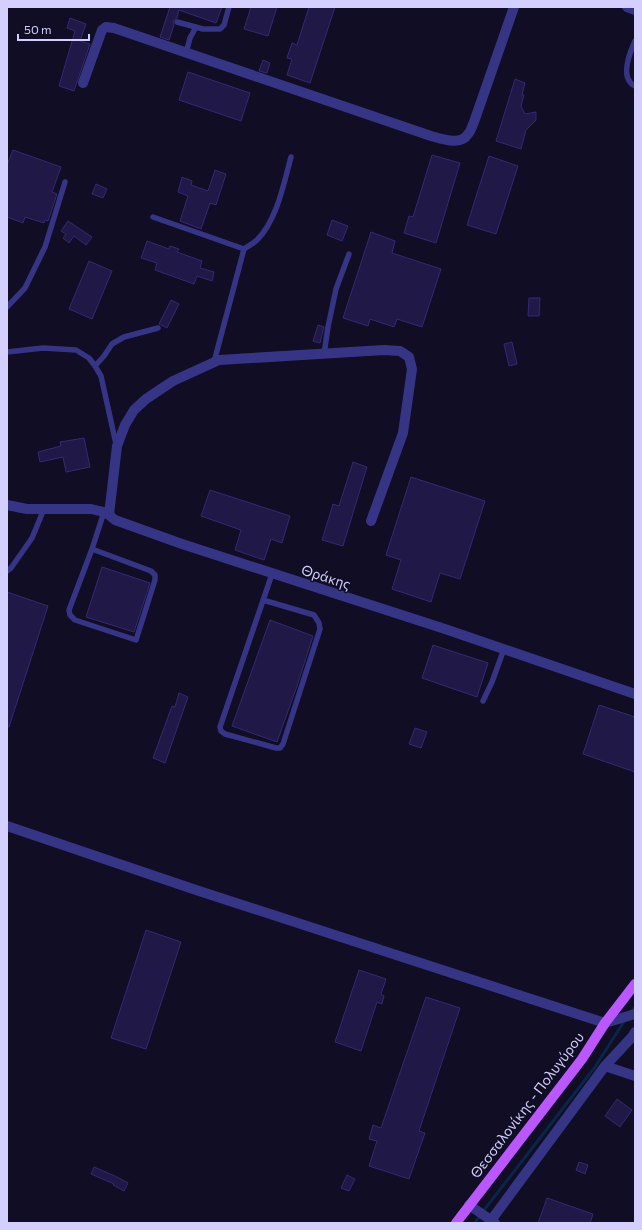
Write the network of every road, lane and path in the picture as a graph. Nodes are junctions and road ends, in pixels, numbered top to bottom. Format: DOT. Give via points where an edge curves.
graph roads {
  1 [pos="229,7"];
  2 [pos="514,7"];
  3 [pos="627,7"];
  4 [pos="635,10"];
  5 [pos="177,22"];
  6 [pos="196,27"];
  7 [pos="635,42"];
  8 [pos="186,53"];
  9 [pos="83,83"];
  10 [pos="635,86"];
  11 [pos="292,157"];
  12 [pos="65,182"];
  13 [pos="153,217"];
  14 [pos="244,249"];
  15 [pos="349,254"];
  16 [pos="7,307"];
  17 [pos="158,328"];
  18 [pos="7,352"];
  19 [pos="324,354"];
  20 [pos="214,362"];
  21 [pos="95,366"];
  22 [pos="117,446"];
  23 [pos="7,504"];
  24 [pos="44,509"];
  25 [pos="106,513"];
  26 [pos="371,521"];
  27 [pos="92,549"];
  28 [pos="7,571"];
  29 [pos="272,574"];
  30 [pos="263,600"];
  31 [pos="504,649"];
  32 [pos="635,694"];
  33 [pos="483,702"];
  34 [pos="7,826"];
  35 [pos="635,984"];
  36 [pos="635,1014"];
  37 [pos="605,1023"];
  38 [pos="635,1032"];
  39 [pos="605,1066"];
  40 [pos="635,1076"];
  41 [pos="469,1205"];
  42 [pos="491,1222"];
  43 [pos="456,1223"];
  1 -- 6 [label="lane" via="224,25 220,29"];
  2 -- 8 [label="street" via="474,122 468,136 457,141 431,136"];
  3 -- 4 [label="street"];
  5 -- 6 [label="lane"];
  6 -- 8 [label="lane"];
  7 -- 10 [label="lane" via="627,65 627,74"];
  8 -- 9 [label="street" via="106,27 102,30"];
  11 -- 14 [label="lane" via="279,201 264,232 256,242"];
  12 -- 16 [label="lane" via="45,247 25,288"];
  13 -- 14 [label="lane"];
  14 -- 20 [label="lane"];
  15 -- 19 [label="lane" via="336,289"];
  17 -- 21 [label="lane" via="124,337 112,344"];
  18 -- 21 [label="lane" via="43,348 76,350 89,358"];
  19 -- 20 [label="street"];
  19 -- 26 [label="street" via="384,350 400,351 409,357 412,369 403,433"];
  20 -- 22 [label="street" via="173,381 146,399 134,410"];
  21 -- 22 [label="lane" via="101,376"];
  22 -- 25 [label="street"];
  23 -- 24 [label="street, Θράκης" via="27,509"];
  24 -- 25 [label="street, Θράκης" via="91,509"];
  24 -- 28 [label="lane" via="32,538"];
  25 -- 27 [label="lane"];
  25 -- 29 [label="street, Θράκης" via="115,520"];
  27 -- 27 [label="lane" via="151,571 155,575 156,580 136,640 75,620 70,616 69,610"];
  29 -- 30 [label="lane"];
  29 -- 31 [label="street, Θράκης"];
  30 -- 30 [label="lane" via="220,727 225,734 280,748 320,629 319,622 314,616"];
  31 -- 32 [label="street, Θράκης"];
  31 -- 33 [label="lane"];
  34 -- 37 [label="street"];
  35 -- 37 [label="main road, Θεσσαλονίκης - Πολυγύρου"];
  36 -- 37 [label="street"];
  37 -- 41 [label="main road, Θεσσαλονίκης - Πολυγύρου" via="582,1060"];
  38 -- 39 [label="street"];
  39 -- 40 [label="street"];
  39 -- 42 [label="street"];
  41 -- 42 [label="street"];
  41 -- 43 [label="main road, Θεσσαλονίκης - Πολυγύρου"];
}
